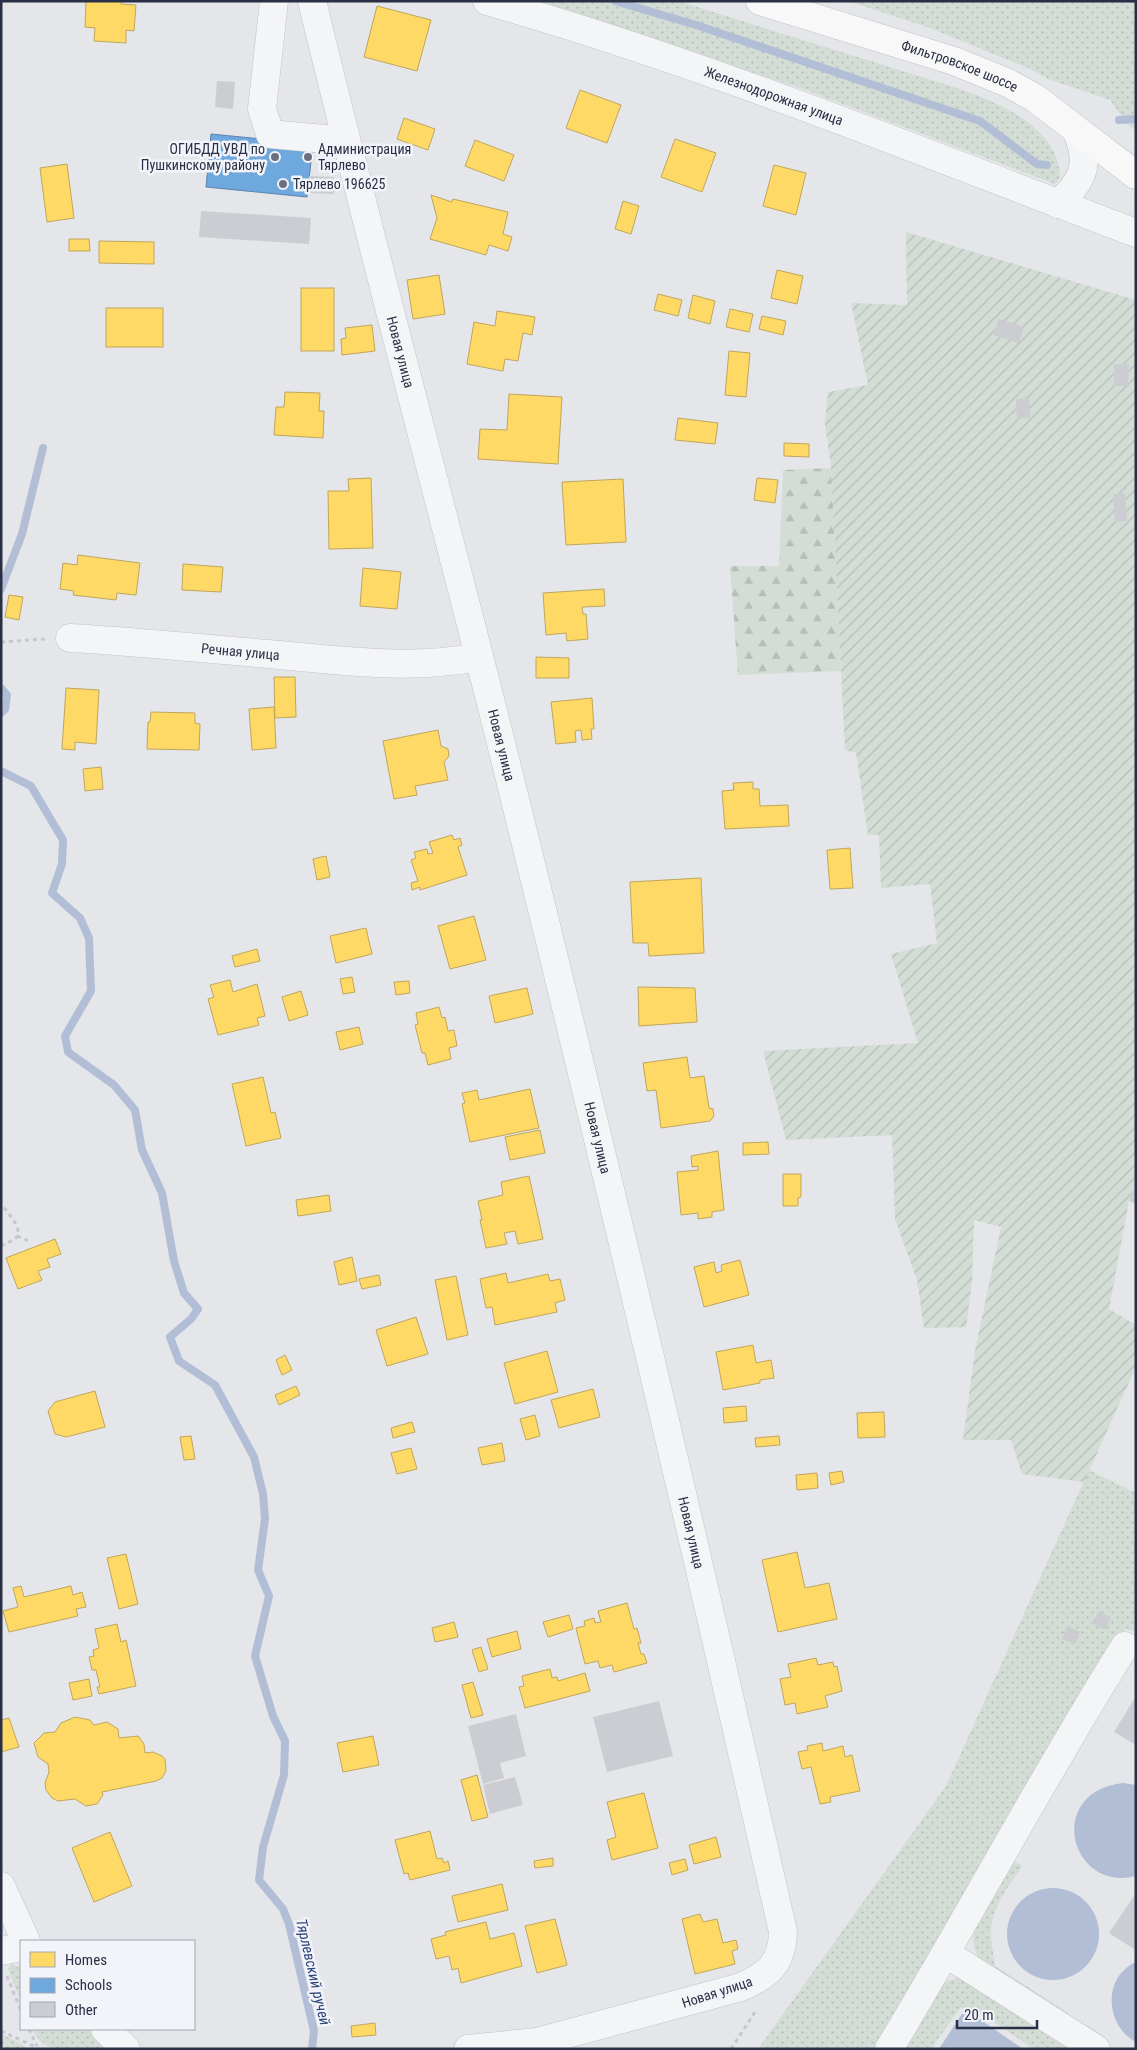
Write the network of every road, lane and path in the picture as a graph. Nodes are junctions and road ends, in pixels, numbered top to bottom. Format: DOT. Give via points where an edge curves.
graph roads {
  1 [pos="274,1"];
  2 [pos="312,1"];
  3 [pos="487,1"];
  4 [pos="760,1"];
  5 [pos="1076,130"];
  6 [pos="346,141"];
  7 [pos="1136,174"];
  8 [pos="1058,204"];
  9 [pos="1136,233"];
  10 [pos="70,638"];
  11 [pos="1,642"];
  12 [pos="479,657"];
  13 [pos="2,1204"];
  14 [pos="17,1236"];
  15 [pos="31,1242"];
  16 [pos="1,1246"];
  17 [pos="1125,1646"];
  18 [pos="1,1886"];
  19 [pos="26,1940"];
  20 [pos="20,1948"];
  21 [pos="947,1954"];
  22 [pos="3,1961"];
  23 [pos="20,2007"];
  24 [pos="1,2030"];
  25 [pos="29,2030"];
  26 [pos="107,2030"];
  27 [pos="38,2048"];
  28 [pos="126,2049"];
  29 [pos="468,2049"];
  30 [pos="889,2049"];
  31 [pos="1096,2049"];
  1 -- 6 [label="street" via="262,109 270,134"];
  2 -- 6 [label="street, Новая улица"];
  3 -- 8 [label="street, Железнодорожная улица" via="716,73"];
  4 -- 5 [label="main road, Фильтровское шоссе" via="954,61 1008,83 1035,98"];
  5 -- 7 [label="main road, Фильтровское шоссе"];
  5 -- 8 [label="street" via="1084,161 1081,176 1073,190"];
  6 -- 12 [label="street, Новая улица"];
  8 -- 9 [label="street, Железнодорожная улица"];
  10 -- 11 [label="path"];
  10 -- 12 [label="street, Речная улица" via="385,665 446,663"];
  12 -- 29 [label="street, Новая улица" via="577,1051 783,1932 781,1951 769,1971 741,1987 537,2042"];
  13 -- 14 [label="path" via="18,1228"];
  14 -- 15 [label="path"];
  14 -- 16 [label="path"];
  17 -- 21 [label="street" via="1084,1711"];
  18 -- 19 [label="street"];
  20 -- 22 [label="street"];
  21 -- 30 [label="street"];
  21 -- 31 [label="street"];
  22 -- 23 [label="path"];
  24 -- 27 [label="path"];
  25 -- 27 [label="path"];
  26 -- 28 [label="street"];
}
